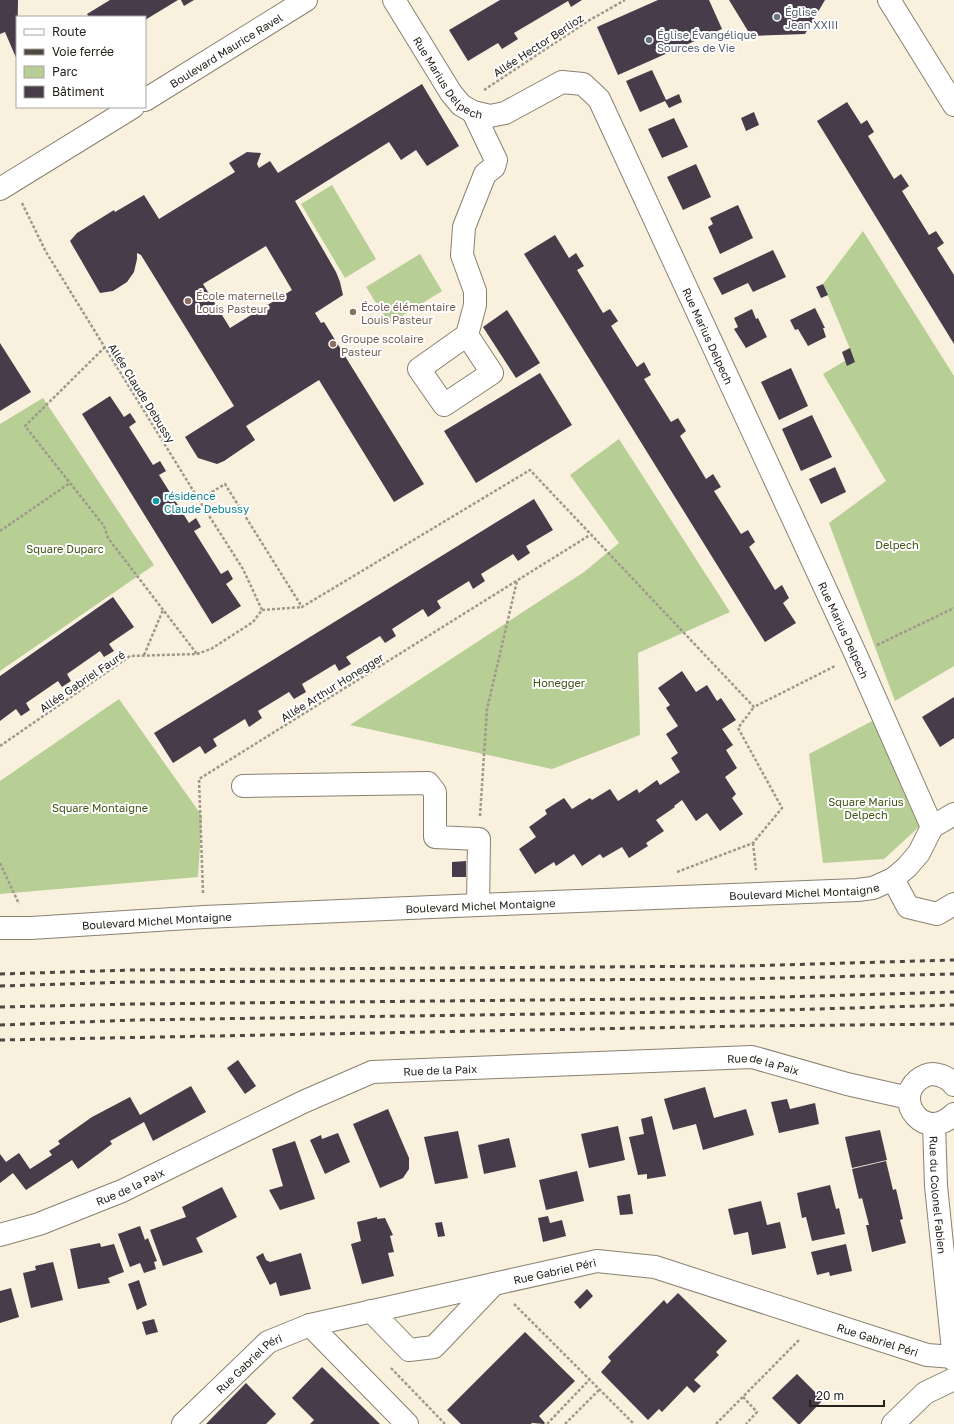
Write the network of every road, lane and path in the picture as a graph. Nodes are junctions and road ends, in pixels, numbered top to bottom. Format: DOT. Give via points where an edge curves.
graph roads {
  1 [pos="306,0"];
  2 [pos="394,0"];
  3 [pos="625,0"];
  4 [pos="889,0"];
  5 [pos="146,99"];
  6 [pos="954,105"];
  7 [pos="131,108"];
  8 [pos="467,108"];
  9 [pos="6,186"];
  10 [pos="467,335"];
  11 [pos="105,347"];
  12 [pos="70,483"];
  13 [pos="199,500"];
  14 [pos="0,531"];
  15 [pos="590,535"];
  16 [pos="518,581"];
  17 [pos="302,607"];
  18 [pos="954,608"];
  19 [pos="163,610"];
  20 [pos="262,610"];
  21 [pos="197,654"];
  22 [pos="856,655"];
  23 [pos="144,656"];
  24 [pos="754,707"];
  25 [pos="0,746"];
  26 [pos="243,786"];
  27 [pos="954,814"];
  28 [pos="932,827"];
  29 [pos="479,839"];
  30 [pos="0,863"];
  31 [pos="893,879"];
  32 [pos="668,898"];
  33 [pos="954,904"];
  34 [pos="478,905"];
  35 [pos="204,917"];
  36 [pos="0,928"];
  37 [pos="31,928"];
  38 [pos="954,1085"];
  39 [pos="909,1098"];
  40 [pos="954,1114"];
  41 [pos="934,1124"];
  42 [pos="0,1235"];
  43 [pos="494,1284"];
  44 [pos="372,1311"];
  45 [pos="819,1320"];
  46 [pos="310,1325"];
  47 [pos="954,1359"];
  48 [pos="390,1366"];
  49 [pos="590,1379"];
  50 [pos="954,1379"];
  51 [pos="743,1397"];
  52 [pos="183,1424"];
  53 [pos="407,1424"];
  54 [pos="445,1424"];
  55 [pos="547,1424"];
  56 [pos="565,1424"];
  57 [pos="633,1424"];
  58 [pos="716,1424"];
  59 [pos="746,1424"];
  60 [pos="893,1424"];
  1 -- 5 [label="street, Boulevard Maurice Ravel"];
  2 -- 8 [label="street, Rue Marius Delpech" via="451,93"];
  3 -- 8 [label="path, Allée Hector Berlioz" via="588,22"];
  4 -- 6 [label="street"];
  7 -- 9 [label="street"];
  8 -- 10 [label="street" via="496,160 494,167 485,174 464,227 462,255 475,291 475,306"];
  8 -- 22 [label="street, Rue Marius Delpech" via="490,116 505,113 562,82 583,84 599,99"];
  9 -- 11 [label="path, Allée Claude Debussy"];
  11 -- 12 [label="path" via="25,426"];
  11 -- 13 [label="path, Allée Claude Debussy"];
  12 -- 14 [label="path"];
  12 -- 19 [label="path" via="104,526 108,538"];
  13 -- 17 [label="path" via="225,484"];
  13 -- 20 [label="path, Allée Claude Debussy" via="243,569"];
  15 -- 16 [label="path, Allée Arthur Honegger"];
  15 -- 17 [label="path" via="530,470"];
  15 -- 24 [label="path"];
  16 -- 29 [label="path" via="487,709"];
  16 -- 35 [label="path, Allée Arthur Honegger" via="199,779"];
  17 -- 20 [label="path"];
  18 -- 22 [label="path"];
  19 -- 21 [label="path"];
  19 -- 23 [label="path"];
  20 -- 21 [label="path, Allée Gabriel Fauré" via="253,622 211,649"];
  21 -- 23 [label="path, Allée Gabriel Fauré"];
  22 -- 24 [label="path"];
  22 -- 28 [label="street, Rue Marius Delpech"];
  23 -- 25 [label="path, Allée Gabriel Fauré" via="130,656"];
  24 -- 32 [label="path" via="738,728 782,808 752,843 667,876"];
  26 -- 29 [label="street" via="428,783 435,792 435,837"];
  27 -- 28 [label="street"];
  28 -- 31 [label="street, Boulevard Michel Montaigne" via="919,853"];
  29 -- 34 [label="street"];
  30 -- 37 [label="path"];
  31 -- 32 [label="street, Boulevard Michel Montaigne" via="873,888 857,890"];
  31 -- 33 [label="street" via="908,907 937,914"];
  32 -- 34 [label="street, Boulevard Michel Montaigne"];
  34 -- 35 [label="street, Boulevard Michel Montaigne"];
  35 -- 37 [label="street, Boulevard Michel Montaigne"];
  36 -- 37 [label="street, Boulevard Michel Montaigne"];
  38 -- 39 [label="street" via="947,1078 930,1074 916,1082"];
  39 -- 41 [label="street" via="910,1106 919,1119"];
  39 -- 42 [label="street, Rue de la Paix" via="847,1084 752,1057 372,1072 303,1102 122,1191 39,1224"];
  40 -- 41 [label="street" via="942,1123"];
  41 -- 47 [label="street, Rue du Colonel Fabien" via="936,1186"];
  43 -- 44 [label="street, Rue Gabriel Péri"];
  43 -- 44 [label="street" via="434,1348 409,1350"];
  43 -- 45 [label="street, Rue Gabriel Péri" via="597,1260 655,1267"];
  43 -- 49 [label="path"];
  44 -- 46 [label="street, Rue Gabriel Péri"];
  45 -- 47 [label="street, Rue Gabriel Péri" via="927,1356"];
  45 -- 51 [label="path"];
  46 -- 52 [label="street, Rue Gabriel Péri" via="268,1342"];
  46 -- 53 [label="street"];
  48 -- 54 [label="path"];
  49 -- 55 [label="path"];
  49 -- 57 [label="path"];
  50 -- 60 [label="street" via="925,1393"];
  51 -- 58 [label="path"];
  51 -- 59 [label="path" via="757,1412"];
  56 -- 57 [label="path" via="599,1390"];
}
